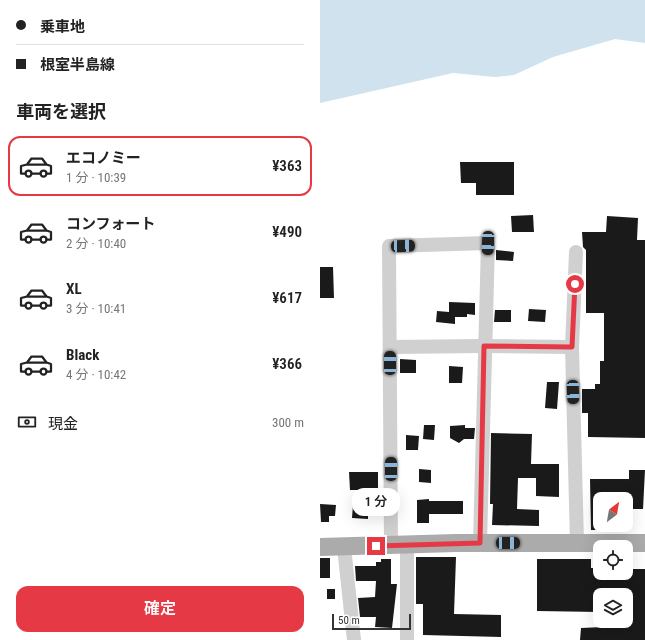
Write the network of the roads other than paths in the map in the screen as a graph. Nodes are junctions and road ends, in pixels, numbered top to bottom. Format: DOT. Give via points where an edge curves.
graph roads {
  1 [pos="576,252"];
  2 [pos="484,346"];
  3 [pos="572,347"];
  4 [pos="390,348"];
  5 [pos="480,543"];
  6 [pos="578,543"];
  7 [pos="645,543"];
  8 [pos="399,545"];
  9 [pos="320,547"];
  10 [pos="344,547"];
  11 [pos="354,640"];
  12 [pos="407,640"];
  1 -- 3 [label="street"];
  2 -- 3 [label="street"];
  2 -- 4 [label="street"];
  2 -- 4 [label="street" via="488,243 389,246"];
  2 -- 5 [label="street"];
  3 -- 6 [label="street"];
  4 -- 8 [label="street"];
  5 -- 6 [label="main road"];
  5 -- 8 [label="main road"];
  6 -- 7 [label="main road"];
  8 -- 10 [label="main road"];
  8 -- 12 [label="street"];
  9 -- 10 [label="main road"];
  10 -- 11 [label="street"];
}
